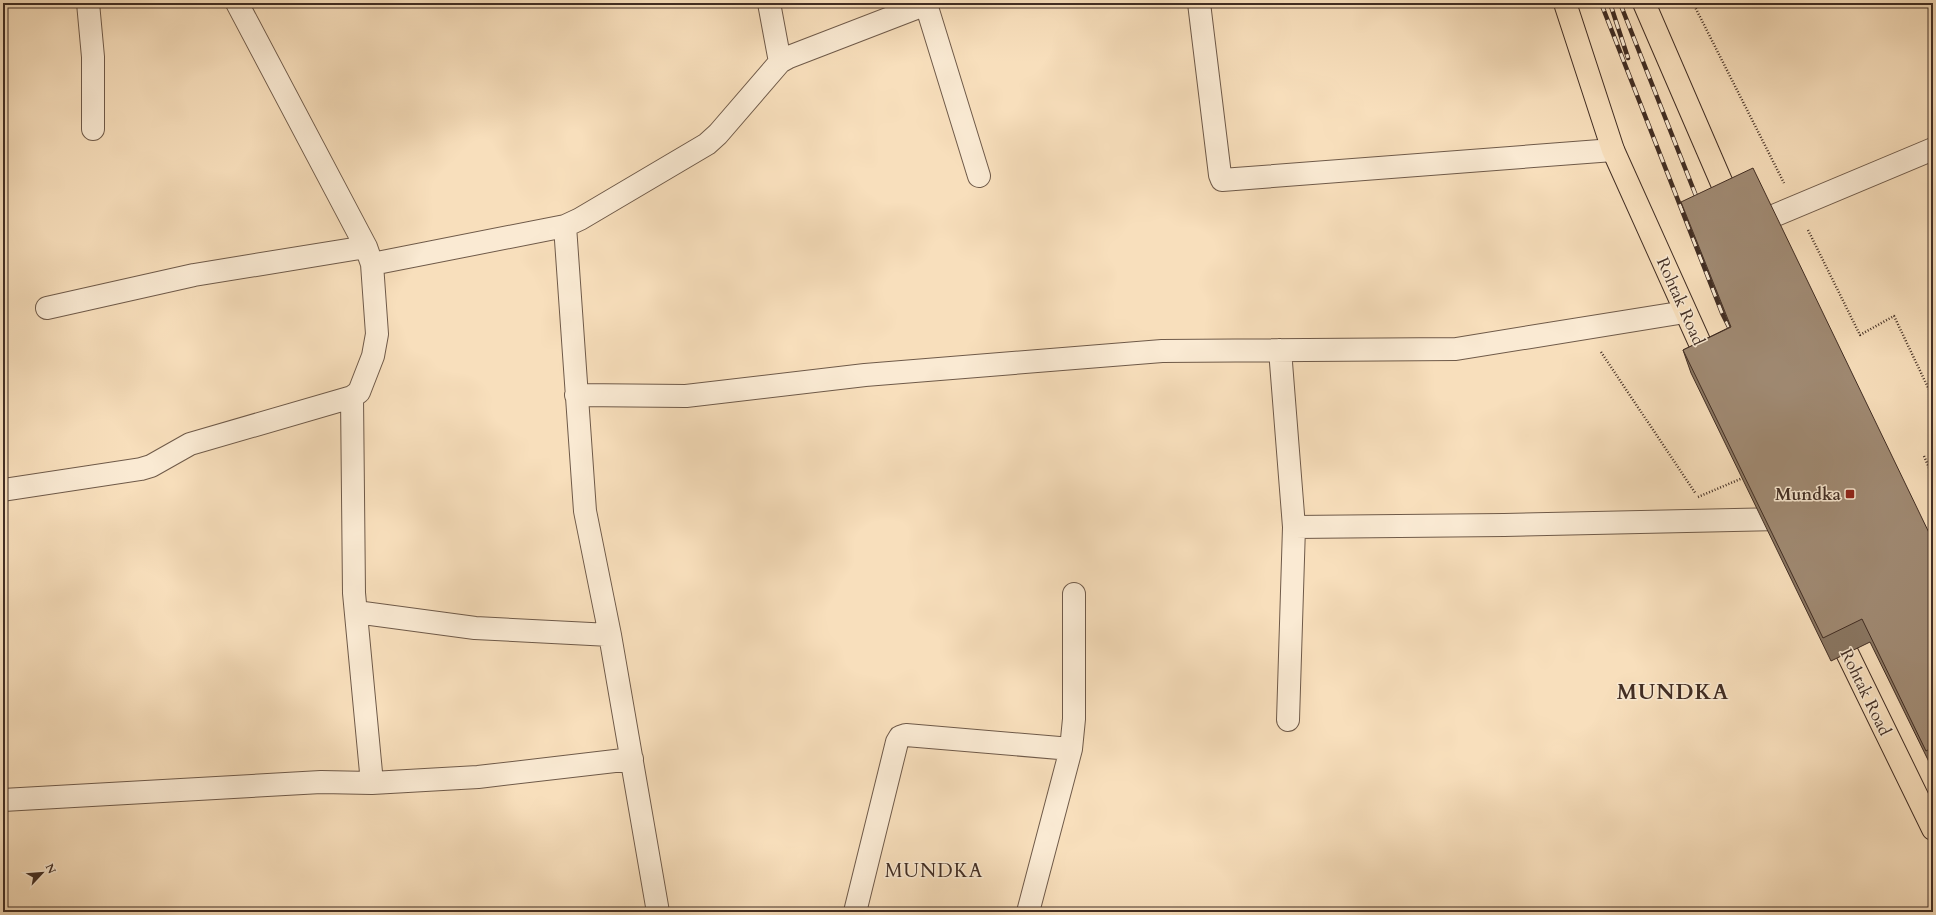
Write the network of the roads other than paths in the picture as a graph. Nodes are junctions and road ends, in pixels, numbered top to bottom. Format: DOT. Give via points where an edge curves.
graph roads {
  1 [pos="88,3"];
  2 [pos="237,3"];
  3 [pos="769,3"];
  4 [pos="1199,3"];
  5 [pos="1565,3"];
  6 [pos="1644,3"];
  7 [pos="928,4"];
  8 [pos="780,62"];
  9 [pos="93,129"];
  10 [pos="1933,149"];
  11 [pos="1613,150"];
  12 [pos="979,176"];
  13 [pos="565,226"];
  14 [pos="1751,228"];
  15 [pos="369,256"];
  16 [pos="48,308"];
  17 [pos="1685,312"];
  18 [pos="1280,350"];
  19 [pos="1722,390"];
  20 [pos="576,395"];
  21 [pos="352,397"];
  22 [pos="3,490"];
  23 [pos="1772,497"];
  24 [pos="1782,519"];
  25 [pos="1294,527"];
  26 [pos="1792,540"];
  27 [pos="1074,594"];
  28 [pos="1826,610"];
  29 [pos="356,612"];
  30 [pos="610,635"];
  31 [pos="1288,720"];
  32 [pos="1071,749"];
  33 [pos="632,759"];
  34 [pos="372,783"];
  35 [pos="3,800"];
  36 [pos="1933,828"];
  37 [pos="658,912"];
  38 [pos="855,912"];
  39 [pos="1028,912"];
  1 -- 9 [label="street" via="93,58"];
  2 -- 15 [label="street"];
  3 -- 8 [label="street"];
  4 -- 11 [label="street" via="1222,180"];
  5 -- 11 [label="highway, Rohtak Road"];
  6 -- 14 [label="highway"];
  7 -- 8 [label="street"];
  7 -- 12 [label="street"];
  8 -- 13 [label="street" via="707,144"];
  10 -- 14 [label="street"];
  11 -- 17 [label="highway, Rohtak Road"];
  13 -- 15 [label="street"];
  13 -- 20 [label="street"];
  15 -- 16 [label="street" via="194,275"];
  15 -- 21 [label="street" via="377,334 373,356 359,392"];
  17 -- 18 [label="street" via="1456,349"];
  17 -- 19 [label="highway, Rohtak Road"];
  18 -- 20 [label="street" via="1138,353 865,375 686,396"];
  18 -- 25 [label="street"];
  20 -- 30 [label="street" via="584,511"];
  21 -- 22 [label="street" via="190,444 141,469"];
  21 -- 29 [label="street"];
  23 -- 24 [label="highway"];
  24 -- 25 [label="street"];
  24 -- 26 [label="highway"];
  25 -- 31 [label="street"];
  27 -- 32 [label="street" via="1074,719"];
  28 -- 36 [label="highway, Rohtak Road"];
  29 -- 30 [label="street" via="475,628"];
  29 -- 34 [label="street"];
  30 -- 33 [label="street"];
  32 -- 38 [label="street" via="906,735 900,737"];
  32 -- 39 [label="street"];
  33 -- 34 [label="street" via="478,778"];
  33 -- 37 [label="street"];
  34 -- 35 [label="street" via="314,783"];
}
